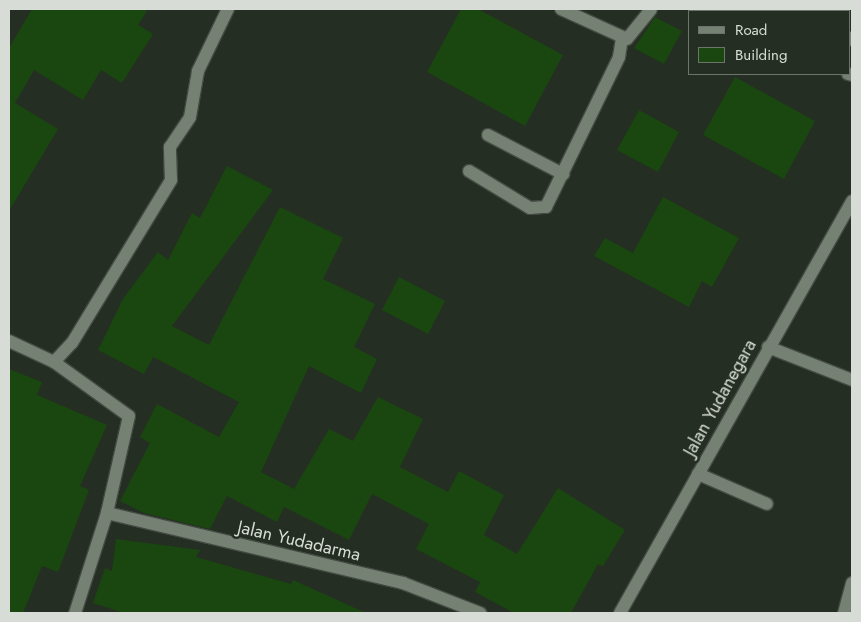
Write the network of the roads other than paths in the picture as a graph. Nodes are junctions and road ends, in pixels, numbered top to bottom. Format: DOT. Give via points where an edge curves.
graph roads {
  1 [pos="228,9"];
  2 [pos="561,9"];
  3 [pos="651,9"];
  4 [pos="622,39"];
  5 [pos="488,135"];
  6 [pos="469,171"];
  7 [pos="563,174"];
  8 [pos="852,201"];
  9 [pos="9,341"];
  10 [pos="768,347"];
  11 [pos="54,362"];
  12 [pos="852,380"];
  13 [pos="698,474"];
  14 [pos="767,504"];
  15 [pos="107,514"];
  16 [pos="852,583"];
  17 [pos="75,613"];
  18 [pos="480,613"];
  19 [pos="620,613"];
  20 [pos="844,613"];
  1 -- 11 [label="street" via="198,71 190,117 170,147 170,180 72,343"];
  2 -- 4 [label="street"];
  3 -- 4 [label="street" via="633,36"];
  4 -- 7 [label="street" via="619,57"];
  5 -- 7 [label="street"];
  6 -- 7 [label="street" via="530,208 539,209 546,207"];
  8 -- 10 [label="street, Jalan Yudanegara"];
  9 -- 11 [label="street"];
  10 -- 12 [label="street"];
  10 -- 13 [label="street, Jalan Yudanegara"];
  11 -- 15 [label="street" via="129,416"];
  13 -- 14 [label="street"];
  13 -- 19 [label="street, Jalan Yudanegara"];
  15 -- 17 [label="street"];
  15 -- 18 [label="street, Jalan Yudadarma" via="403,583"];
  16 -- 20 [label="street"];
}
